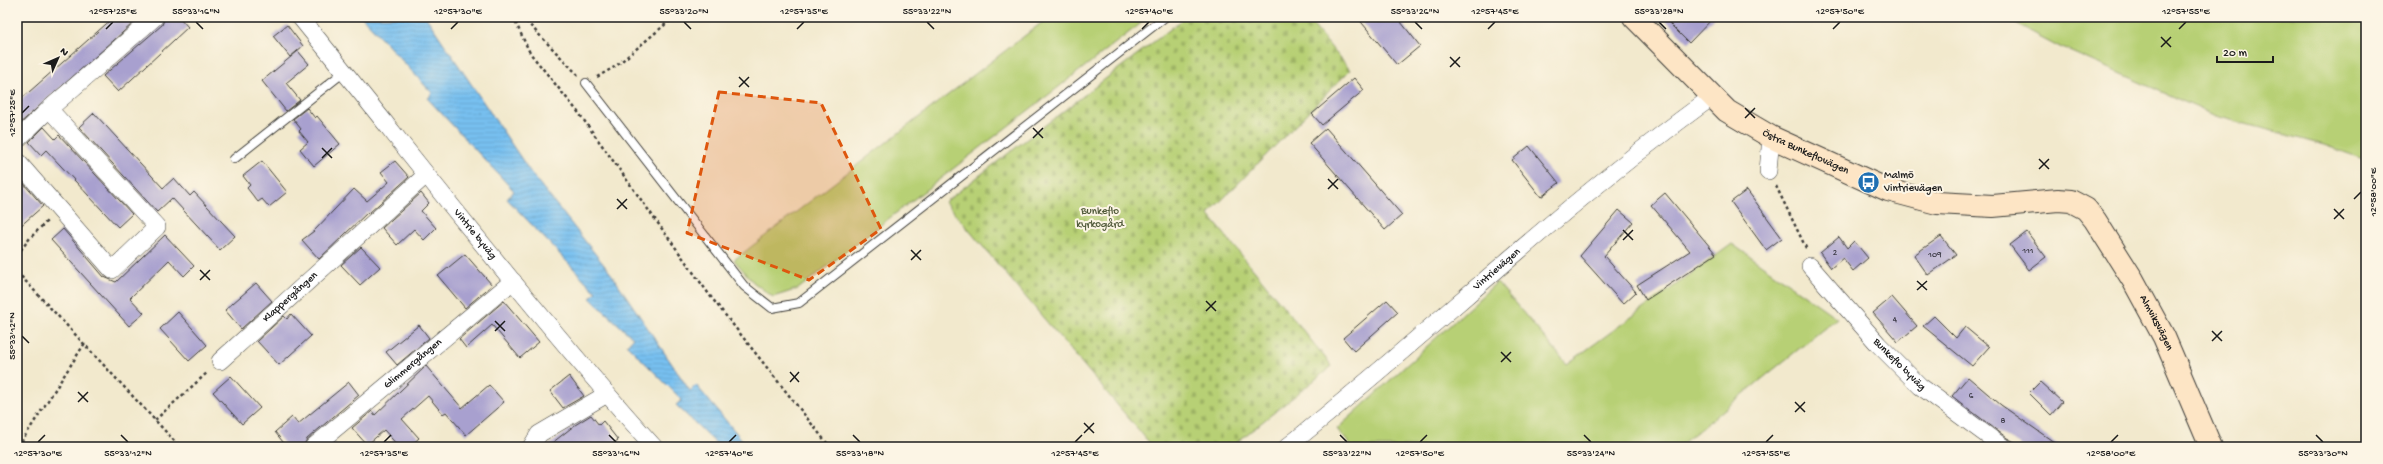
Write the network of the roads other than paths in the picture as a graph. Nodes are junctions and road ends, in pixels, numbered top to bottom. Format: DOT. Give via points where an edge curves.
graph roads {
  1 [pos="155,17"];
  2 [pos="300,17"];
  3 [pos="1165,17"];
  4 [pos="1634,17"];
  5 [pos="344,72"];
  6 [pos="586,83"];
  7 [pos="1712,97"];
  8 [pos="49,109"];
  9 [pos="1771,137"];
  10 [pos="17,140"];
  11 [pos="234,159"];
  12 [pos="17,161"];
  13 [pos="1768,171"];
  14 [pos="426,174"];
  15 [pos="2086,209"];
  16 [pos="1810,266"];
  17 [pos="513,282"];
  18 [pos="220,361"];
  19 [pos="607,394"];
  20 [pos="313,447"];
  21 [pos="531,447"];
  22 [pos="654,447"];
  23 [pos="1287,447"];
  24 [pos="2003,447"];
  25 [pos="2211,447"];
  1 -- 8 [label="street"];
  2 -- 5 [label="street, Vintrie byväg"];
  3 -- 6 [label="lane" via="799,303 772,308 744,286"];
  4 -- 7 [label="street, Östra Bunkeflovägen"];
  5 -- 11 [label="lane"];
  5 -- 14 [label="street, Vintrie byväg"];
  7 -- 9 [label="street, Östra Bunkeflovägen" via="1728,111"];
  7 -- 23 [label="street, Vintrievägen" via="1660,134 1445,313 1357,391"];
  8 -- 10 [label="street"];
  8 -- 12 [label="street" via="157,227 112,270"];
  9 -- 13 [label="street"];
  9 -- 15 [label="street, Östra Bunkeflovägen" via="1882,188 1909,197 1937,203 1993,206 2058,200 2071,201"];
  14 -- 17 [label="street, Vintrie byväg"];
  14 -- 18 [label="street, Klappergången"];
  15 -- 25 [label="street, Almviksvägen" via="2133,280 2164,337"];
  16 -- 24 [label="street, Bunkeflo byväg" via="1878,344 1920,386"];
  17 -- 19 [label="street, Vintrie byväg"];
  17 -- 20 [label="street, Glimmergången"];
  19 -- 21 [label="street" via="540,434"];
  19 -- 22 [label="street, Vintrie byväg"];
}
